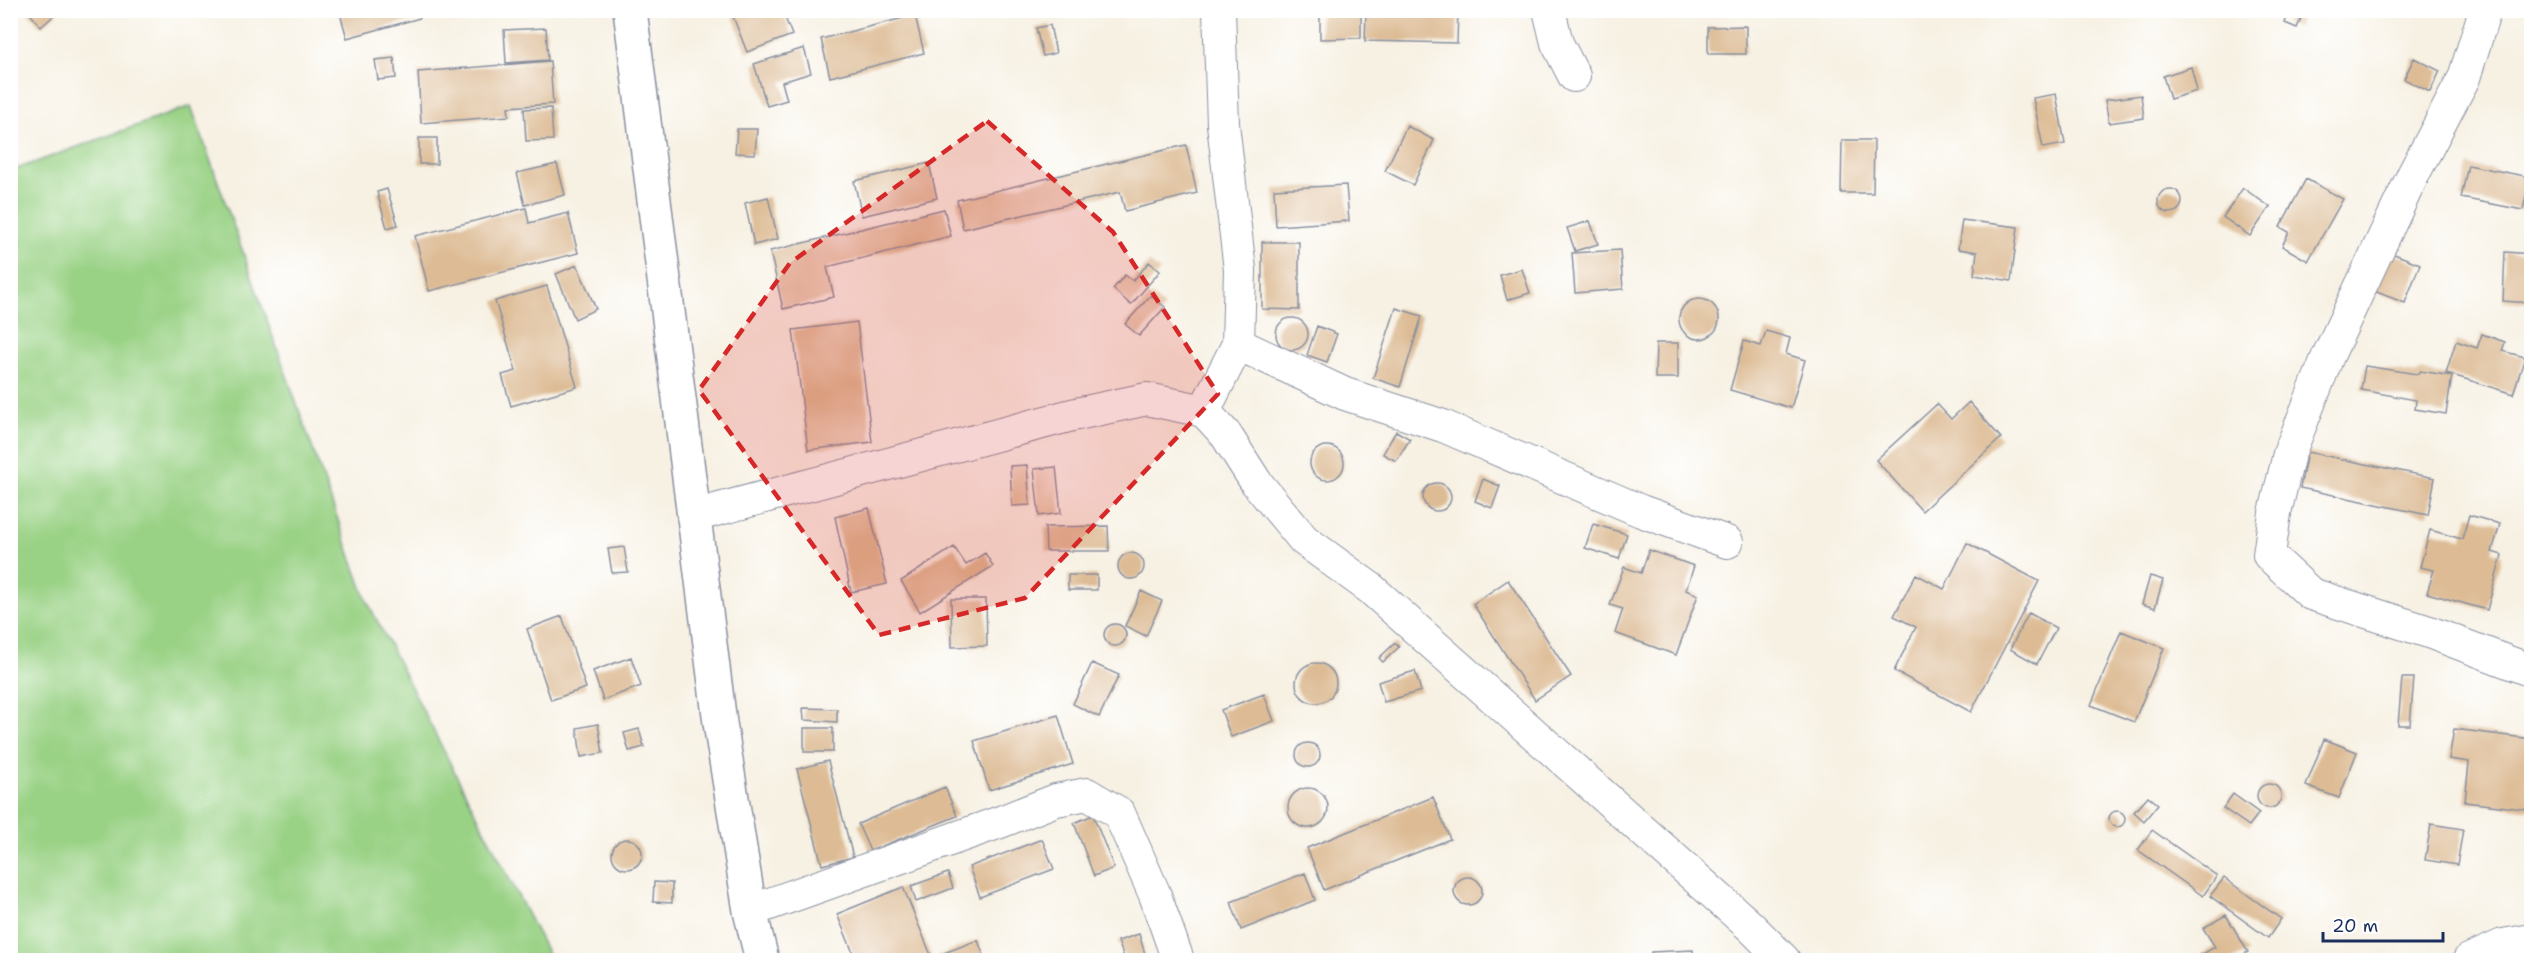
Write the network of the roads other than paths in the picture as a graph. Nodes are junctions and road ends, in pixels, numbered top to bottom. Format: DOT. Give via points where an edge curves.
graph roads {
  1 [pos="630,10"];
  2 [pos="1219,10"];
  3 [pos="1549,10"];
  4 [pos="2485,10"];
  5 [pos="1574,76"];
  6 [pos="1238,344"];
  7 [pos="1204,411"];
  8 [pos="693,516"];
  9 [pos="1727,542"];
  10 [pos="2532,671"];
  11 [pos="750,911"];
  12 [pos="2514,948"];
  13 [pos="762,960"];
  14 [pos="1178,960"];
  15 [pos="1784,960"];
  16 [pos="2469,960"];
  1 -- 8 [label="street"];
  2 -- 6 [label="street" via="1223,124 1240,270"];
  3 -- 5 [label="street" via="1557,42"];
  4 -- 10 [label="street" via="2464,78 2333,345 2289,454 2269,555 2311,594"];
  6 -- 7 [label="street"];
  6 -- 9 [label="street" via="1345,393 1443,426 1641,511"];
  7 -- 8 [label="street" via="1147,399 1072,415"];
  7 -- 15 [label="street" via="1304,540 1370,588"];
  8 -- 11 [label="street"];
  11 -- 13 [label="street"];
  11 -- 14 [label="street" via="1056,800 1087,794 1119,813"];
  12 -- 16 [label="street"];
}
